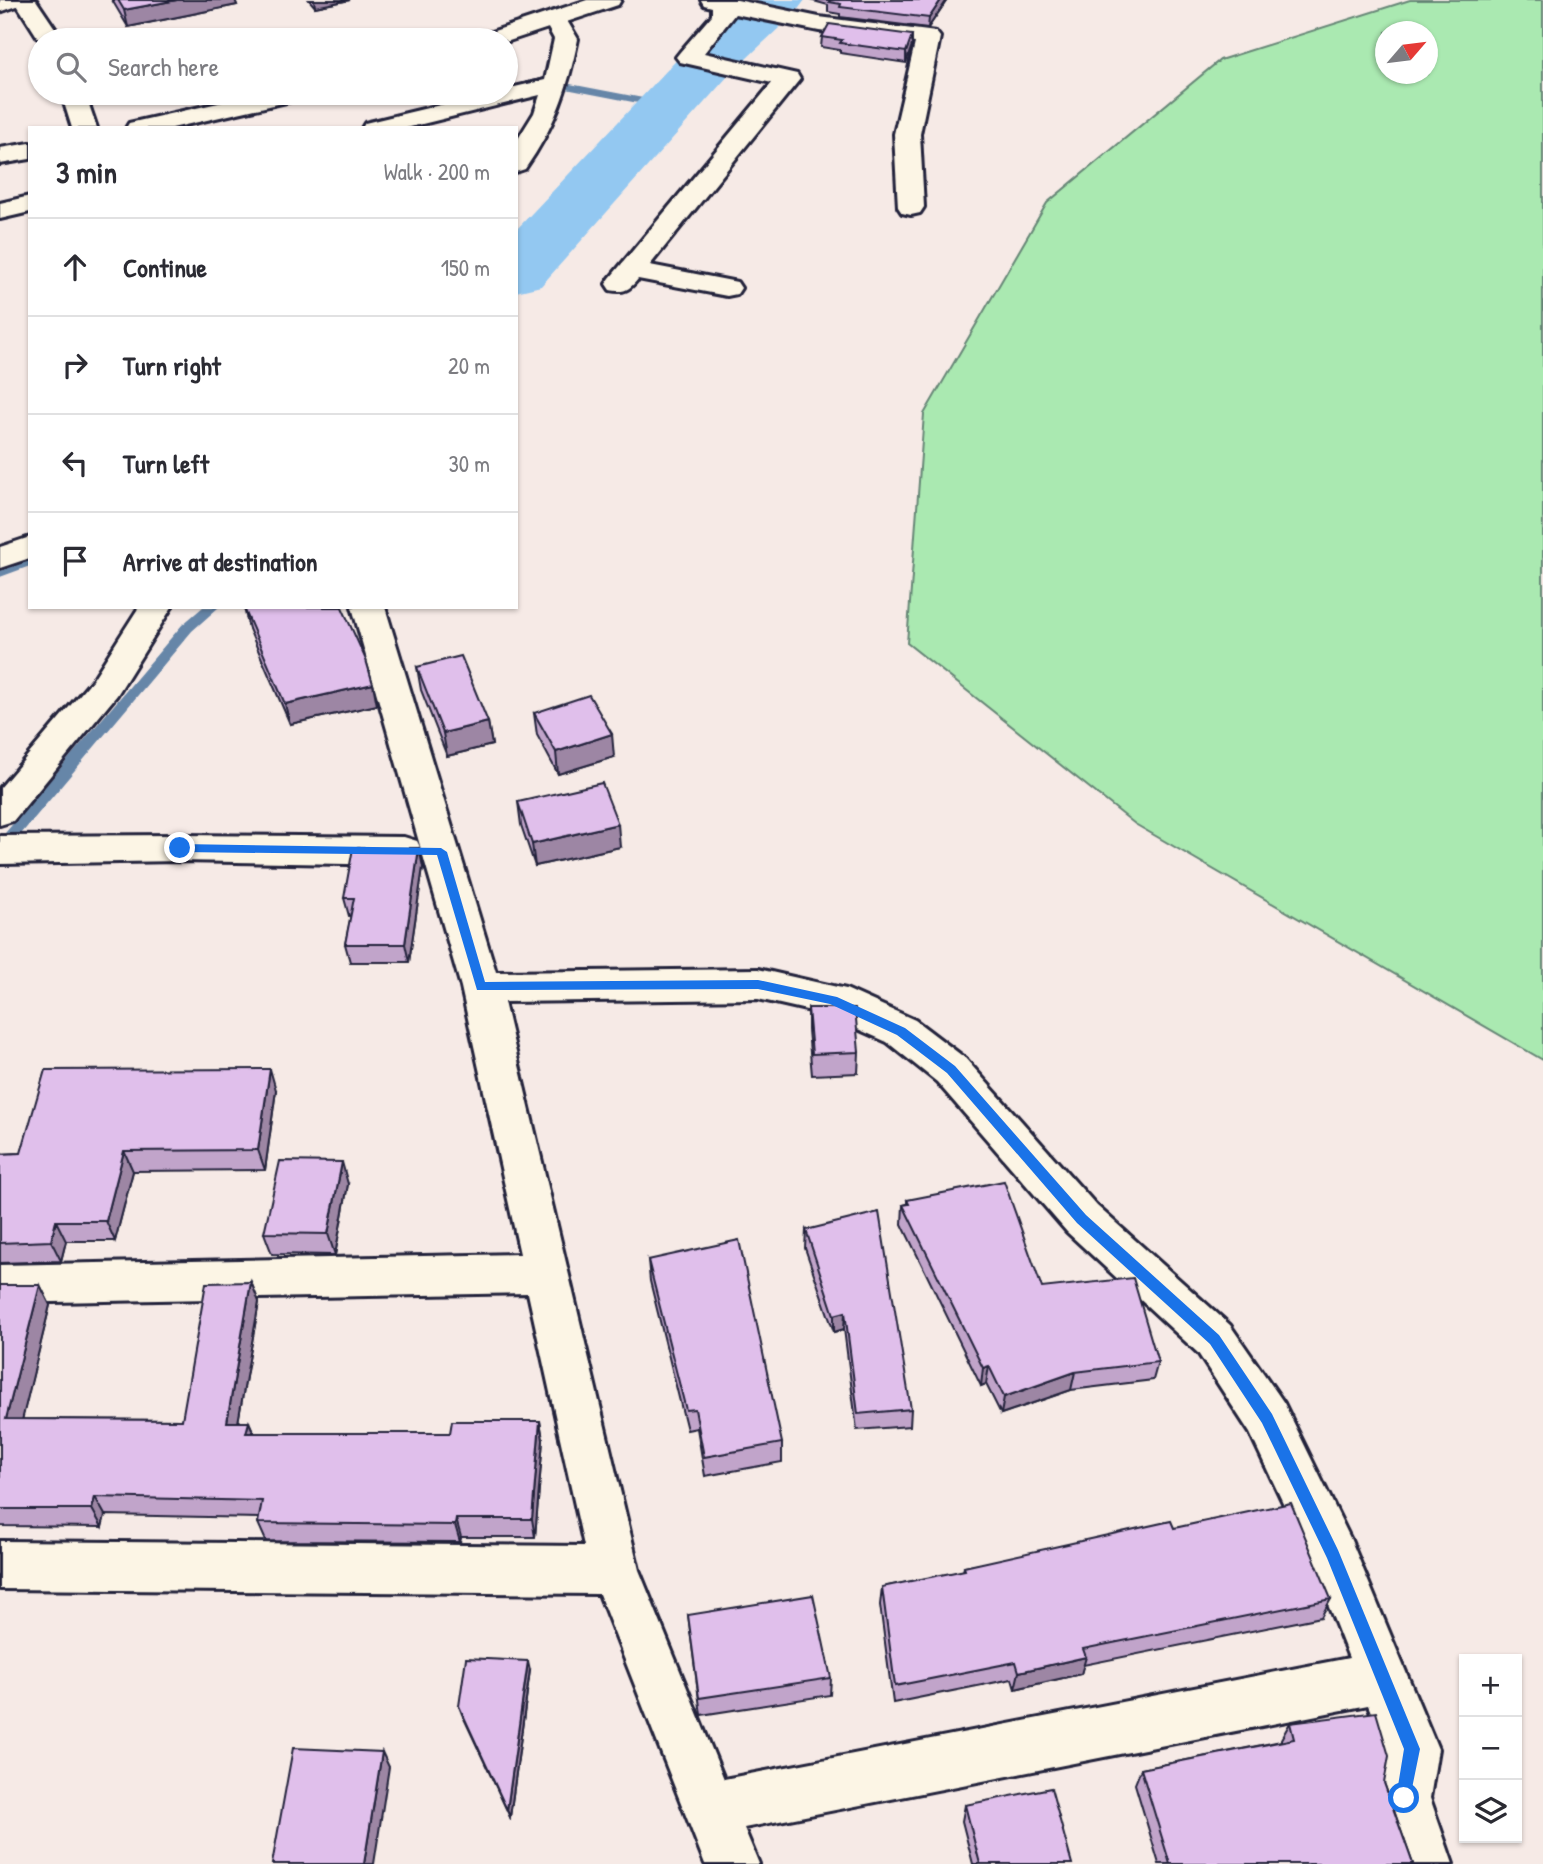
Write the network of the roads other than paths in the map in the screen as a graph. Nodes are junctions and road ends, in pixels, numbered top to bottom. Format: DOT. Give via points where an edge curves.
graph roads {
  1 [pos="12,0"];
  2 [pos="25,0"];
  3 [pos="607,0"];
  4 [pos="726,4"];
  5 [pos="0,5"];
  6 [pos="555,19"];
  7 [pos="43,28"];
  8 [pos="518,31"];
  9 [pos="553,85"];
  10 [pos="518,93"];
  11 [pos="77,105"];
  12 [pos="241,105"];
  13 [pos="470,105"];
  14 [pos="84,126"];
  15 [pos="147,126"];
  16 [pos="382,126"];
  17 [pos="28,150"];
  18 [pos="0,156"];
  19 [pos="518,161"];
  20 [pos="911,207"];
  21 [pos="726,288"];
  22 [pos="28,548"];
  23 [pos="0,558"];
  24 [pos="155,609"];
  25 [pos="369,609"];
  26 [pos="0,812"];
  27 [pos="4,850"];
  28 [pos="441,852"];
  29 [pos="481,987"];
  30 [pos="546,1273"];
  31 [pos="0,1284"];
  32 [pos="0,1565"];
  33 [pos="614,1570"];
  34 [pos="1382,1678"];
  35 [pos="710,1808"];
  36 [pos="732,1864"];
  37 [pos="1426,1864"];
  1 -- 5 [label="street"];
  2 -- 7 [label="street"];
  3 -- 6 [label="street"];
  4 -- 20 [label="street" via="928,37 907,134"];
  4 -- 21 [label="street" via="724,16 688,57 788,79 626,277"];
  6 -- 8 [label="street"];
  6 -- 9 [label="street" via="566,39"];
  9 -- 10 [label="street"];
  9 -- 19 [label="street" via="546,113"];
  11 -- 14 [label="street"];
  12 -- 15 [label="street"];
  13 -- 16 [label="street"];
  17 -- 18 [label="street"];
  22 -- 23 [label="street"];
  24 -- 26 [label="street" via="105,687"];
  25 -- 28 [label="street"];
  27 -- 28 [label="street"];
  28 -- 29 [label="street"];
  29 -- 30 [label="street"];
  29 -- 34 [label="street" via="758,984 832,1000 901,1031 921,1046 951,1070 1082,1219 1214,1339 1267,1418 1333,1555"];
  30 -- 31 [label="street"];
  30 -- 33 [label="street"];
  32 -- 33 [label="street"];
  33 -- 35 [label="street"];
  34 -- 35 [label="street"];
  34 -- 37 [label="street" via="1412,1749 1404,1798"];
  35 -- 36 [label="street"];
}
